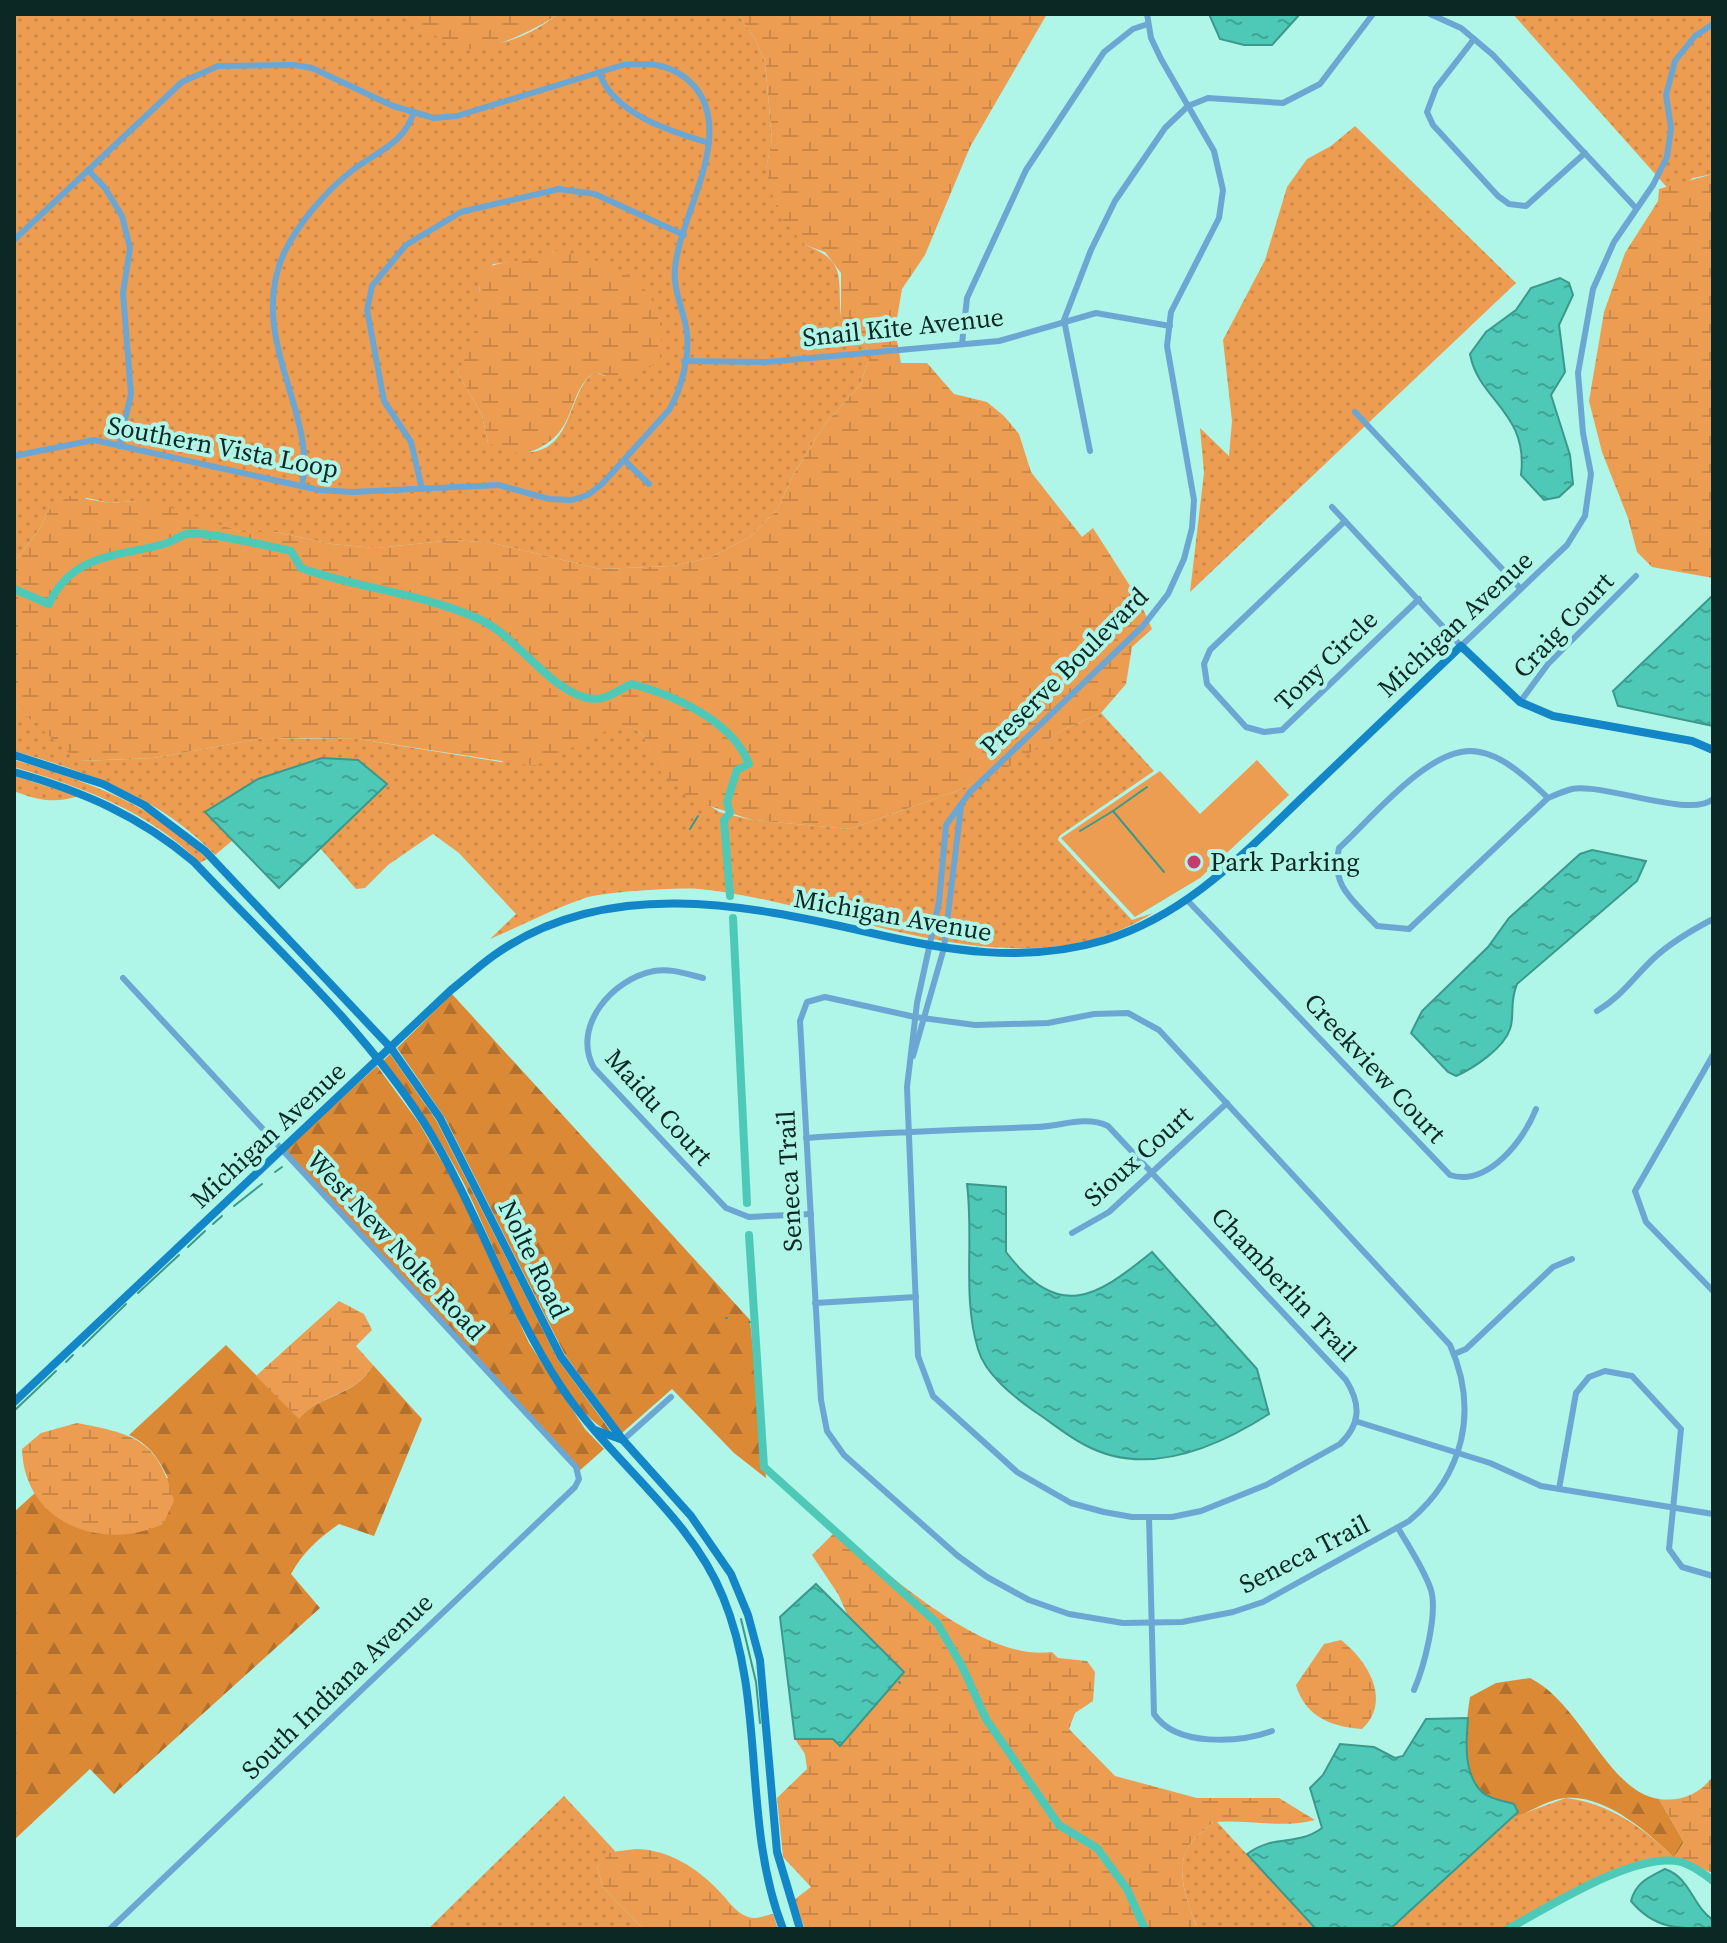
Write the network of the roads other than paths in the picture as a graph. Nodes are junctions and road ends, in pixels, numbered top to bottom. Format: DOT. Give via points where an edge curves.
graph roads {
  1 [pos="1147,14"];
  2 [pos="1373,14"];
  3 [pos="1430,14"];
  4 [pos="1148,24"];
  5 [pos="1713,24"];
  6 [pos="1474,39"];
  7 [pos="599,72"];
  8 [pos="1188,106"];
  9 [pos="414,112"];
  10 [pos="709,143"];
  11 [pos="1585,153"];
  12 [pos="88,170"];
  13 [pos="1635,207"];
  14 [pos="684,235"];
  15 [pos="14,240"];
  16 [pos="1064,320"];
  17 [pos="1170,326"];
  18 [pos="962,344"];
  19 [pos="684,361"];
  20 [pos="1355,412"];
  21 [pos="119,446"];
  22 [pos="1090,451"];
  23 [pos="14,456"];
  24 [pos="624,460"];
  25 [pos="649,484"];
  26 [pos="302,486"];
  27 [pos="422,489"];
  28 [pos="1332,507"];
  29 [pos="1345,521"];
  30 [pos="1636,576"];
  31 [pos="1520,588"];
  32 [pos="1419,599"];
  33 [pos="1461,646"];
  34 [pos="1520,702"];
  35 [pos="1713,750"];
  36 [pos="14,755"];
  37 [pos="14,772"];
  38 [pos="1548,798"];
  39 [pos="1713,799"];
  40 [pos="961,806"];
  41 [pos="1188,901"];
  42 [pos="1713,919"];
  43 [pos="929,946"];
  44 [pos="944,948"];
  45 [pos="123,978"];
  46 [pos="703,978"];
  47 [pos="1597,1011"];
  48 [pos="915,1017"];
  49 [pos="925,1019"];
  50 [pos="391,1048"];
  51 [pos="1713,1055"];
  52 [pos="378,1060"];
  53 [pos="911,1060"];
  54 [pos="1227,1103"];
  55 [pos="1536,1109"];
  56 [pos="908,1130"];
  57 [pos="806,1138"];
  58 [pos="280,1149"];
  59 [pos="1152,1172"];
  60 [pos="811,1214"];
  61 [pos="1072,1233"];
  62 [pos="1572,1259"];
  63 [pos="1713,1291"];
  64 [pos="916,1297"];
  65 [pos="815,1303"];
  66 [pos="1454,1354"];
  67 [pos="671,1397"];
  68 [pos="14,1402"];
  69 [pos="1355,1421"];
  70 [pos="591,1428"];
  71 [pos="623,1440"];
  72 [pos="1457,1452"];
  73 [pos="576,1467"];
  74 [pos="1559,1489"];
  75 [pos="1672,1507"];
  76 [pos="1713,1514"];
  77 [pos="1149,1517"];
  78 [pos="1398,1528"];
  79 [pos="1713,1576"];
  80 [pos="1151,1623"];
  81 [pos="1414,1690"];
  82 [pos="1272,1731"];
  83 [pos="110,1929"];
  84 [pos="783,1929"];
  85 [pos="800,1929"];
  1 -- 4 [label="street, Preserve Boulevard"];
  2 -- 8 [label="street" via="1320,84 1296,99 1263,105 1208,98"];
  3 -- 6 [label="street"];
  4 -- 8 [label="street, Preserve Boulevard"];
  4 -- 18 [label="street" via="1104,52 1026,170 967,298"];
  5 -- 13 [label="street, Michigan Avenue" via="1675,61 1666,95 1671,128 1667,157"];
  6 -- 11 [label="street"];
  6 -- 11 [label="street" via="1436,88 1427,112 1498,196 1526,206"];
  7 -- 9 [label="street, Southern Vista Loop" via="457,116 434,118"];
  7 -- 10 [label="street" via="605,89 627,109"];
  7 -- 10 [label="street, Southern Vista Loop" via="650,62 687,78 709,113"];
  8 -- 16 [label="street" via="1165,128 1115,201"];
  8 -- 17 [label="street, Preserve Boulevard" via="1220,168 1223,203 1179,293"];
  9 -- 12 [label="street, Southern Vista Loop" via="368,97 312,68 218,66 182,82"];
  9 -- 26 [label="street" via="403,136 353,170 306,218 284,254 274,323 304,455"];
  10 -- 14 [label="street, Southern Vista Loop"];
  11 -- 13 [label="street"];
  12 -- 15 [label="street, Southern Vista Loop"];
  12 -- 21 [label="street" via="122,216 130,248 123,293 131,394"];
  13 -- 31 [label="street, Michigan Avenue" via="1593,289 1581,345 1579,399 1591,474 1585,516 1567,545"];
  14 -- 19 [label="street, Southern Vista Loop" via="674,287 687,330"];
  14 -- 27 [label="street" via="595,194 559,189 461,212 406,245 372,286 368,330 384,401 411,442"];
  16 -- 17 [label="street, Snail Kite Avenue" via="1096,313"];
  16 -- 18 [label="street, Snail Kite Avenue" via="999,341"];
  16 -- 22 [label="street"];
  17 -- 40 [label="street, Preserve Boulevard" via="1170,374 1194,500 1184,559 1168,594 1143,626"];
  18 -- 19 [label="street, Snail Kite Avenue" via="767,362"];
  19 -- 24 [label="street, Southern Vista Loop" via="669,410"];
  20 -- 31 [label="street"];
  21 -- 23 [label="street, Southern Vista Loop" via="94,440"];
  21 -- 26 [label="street, Southern Vista Loop"];
  24 -- 25 [label="street"];
  24 -- 27 [label="street, Southern Vista Loop" via="588,495 572,500 499,485"];
  26 -- 27 [label="street, Southern Vista Loop" via="352,492"];
  28 -- 29 [label="street"];
  29 -- 32 [label="street"];
  29 -- 32 [label="street, Tony Circle" via="1210,650 1204,664 1207,684 1246,727 1282,730"];
  30 -- 34 [label="street, Craig Court" via="1548,664"];
  31 -- 33 [label="street, Michigan Avenue"];
  32 -- 33 [label="street"];
  33 -- 34 [label="street"];
  33 -- 41 [label="street, Michigan Avenue"];
  34 -- 35 [label="street" via="1576,723 1692,741"];
  36 -- 50 [label="street, Nolte Road" via="103,784 181,830"];
  37 -- 52 [label="street, Nolte Road" via="100,800 169,842"];
  38 -- 38 [label="street" via="1409,929 1377,926 1342,887 1335,868 1339,848 1429,765 1448,755 1472,751 1496,758"];
  38 -- 39 [label="street" via="1573,789 1686,805"];
  40 -- 43 [label="street, Preserve Boulevard" via="946,825"];
  40 -- 44 [label="street"];
  41 -- 44 [label="street, Michigan Avenue" via="1134,929 1058,951 1001,954"];
  41 -- 55 [label="street, Creekview Court" via="1450,1175 1473,1178 1485,1172 1527,1132"];
  42 -- 47 [label="street" via="1654,958 1617,999"];
  43 -- 44 [label="street, Michigan Avenue"];
  43 -- 48 [label="street, Preserve Boulevard"];
  43 -- 50 [label="street, Michigan Avenue" via="709,903 622,906 536,932 495,955"];
  44 -- 49 [label="street"];
  45 -- 58 [label="street, West New Nolte Road"];
  46 -- 60 [label="street, Maidu Court" via="663,971 623,983 593,1019 587,1057 726,1208 749,1217"];
  48 -- 49 [label="street, Seneca Trail"];
  48 -- 53 [label="street, Preserve Boulevard"];
  48 -- 57 [label="street, Seneca Trail" via="825,997 807,1002 800,1021"];
  49 -- 53 [label="street"];
  49 -- 54 [label="street, Seneca Trail" via="1013,1026 1128,1013 1159,1030"];
  50 -- 52 [label="street, Michigan Avenue"];
  50 -- 71 [label="street, Nolte Road" via="440,1118 561,1357"];
  51 -- 63 [label="street" via="1635,1191 1646,1222"];
  52 -- 58 [label="street, Michigan Avenue"];
  52 -- 70 [label="street, Nolte Road" via="458,1180 533,1341"];
  53 -- 56 [label="street"];
  54 -- 59 [label="street, Sioux Court"];
  54 -- 66 [label="street, Seneca Trail" via="1426,1316"];
  56 -- 57 [label="street, Chamberlin Trail"];
  56 -- 59 [label="street, Chamberlin Trail" via="1101,1122"];
  56 -- 64 [label="street"];
  57 -- 60 [label="street, Seneca Trail"];
  58 -- 68 [label="street, Michigan Avenue"];
  58 -- 73 [label="street, West New Nolte Road"];
  59 -- 61 [label="street, Sioux Court" via="1096,1223"];
  59 -- 69 [label="street, Chamberlin Trail" via="1346,1380 1357,1397"];
  60 -- 65 [label="street, Seneca Trail"];
  62 -- 66 [label="street" via="1553,1267 1466,1349"];
  64 -- 65 [label="street"];
  64 -- 77 [label="street" via="918,1356 933,1396 950,1413 1044,1490 1104,1512"];
  65 -- 80 [label="street, Seneca Trail" via="821,1400 827,1431 844,1455 987,1577 1029,1600 1069,1614"];
  66 -- 72 [label="street, Seneca Trail" via="1466,1393"];
  67 -- 71 [label="street"];
  69 -- 72 [label="street"];
  69 -- 77 [label="street" via="1340,1444 1266,1485 1201,1511"];
  70 -- 71 [label="street"];
  70 -- 84 [label="street, Nolte Road" via="678,1524 722,1594 741,1646 761,1856"];
  71 -- 85 [label="street, Nolte Road" via="714,1545 748,1615 764,1690 777,1852"];
  72 -- 74 [label="street"];
  72 -- 78 [label="street, Seneca Trail" via="1430,1501"];
  73 -- 83 [label="street, South Indiana Avenue" via="575,1487"];
  74 -- 75 [label="street"];
  74 -- 75 [label="street" via="1581,1386 1605,1371 1624,1372 1681,1429"];
  75 -- 76 [label="street"];
  75 -- 79 [label="street" via="1668,1537 1676,1559 1691,1572"];
  77 -- 80 [label="street"];
  78 -- 80 [label="street, Seneca Trail" via="1263,1602 1182,1622"];
  78 -- 81 [label="street" via="1431,1589 1434,1606"];
  80 -- 82 [label="street" via="1152,1704 1161,1724 1182,1735 1249,1739"];
}
